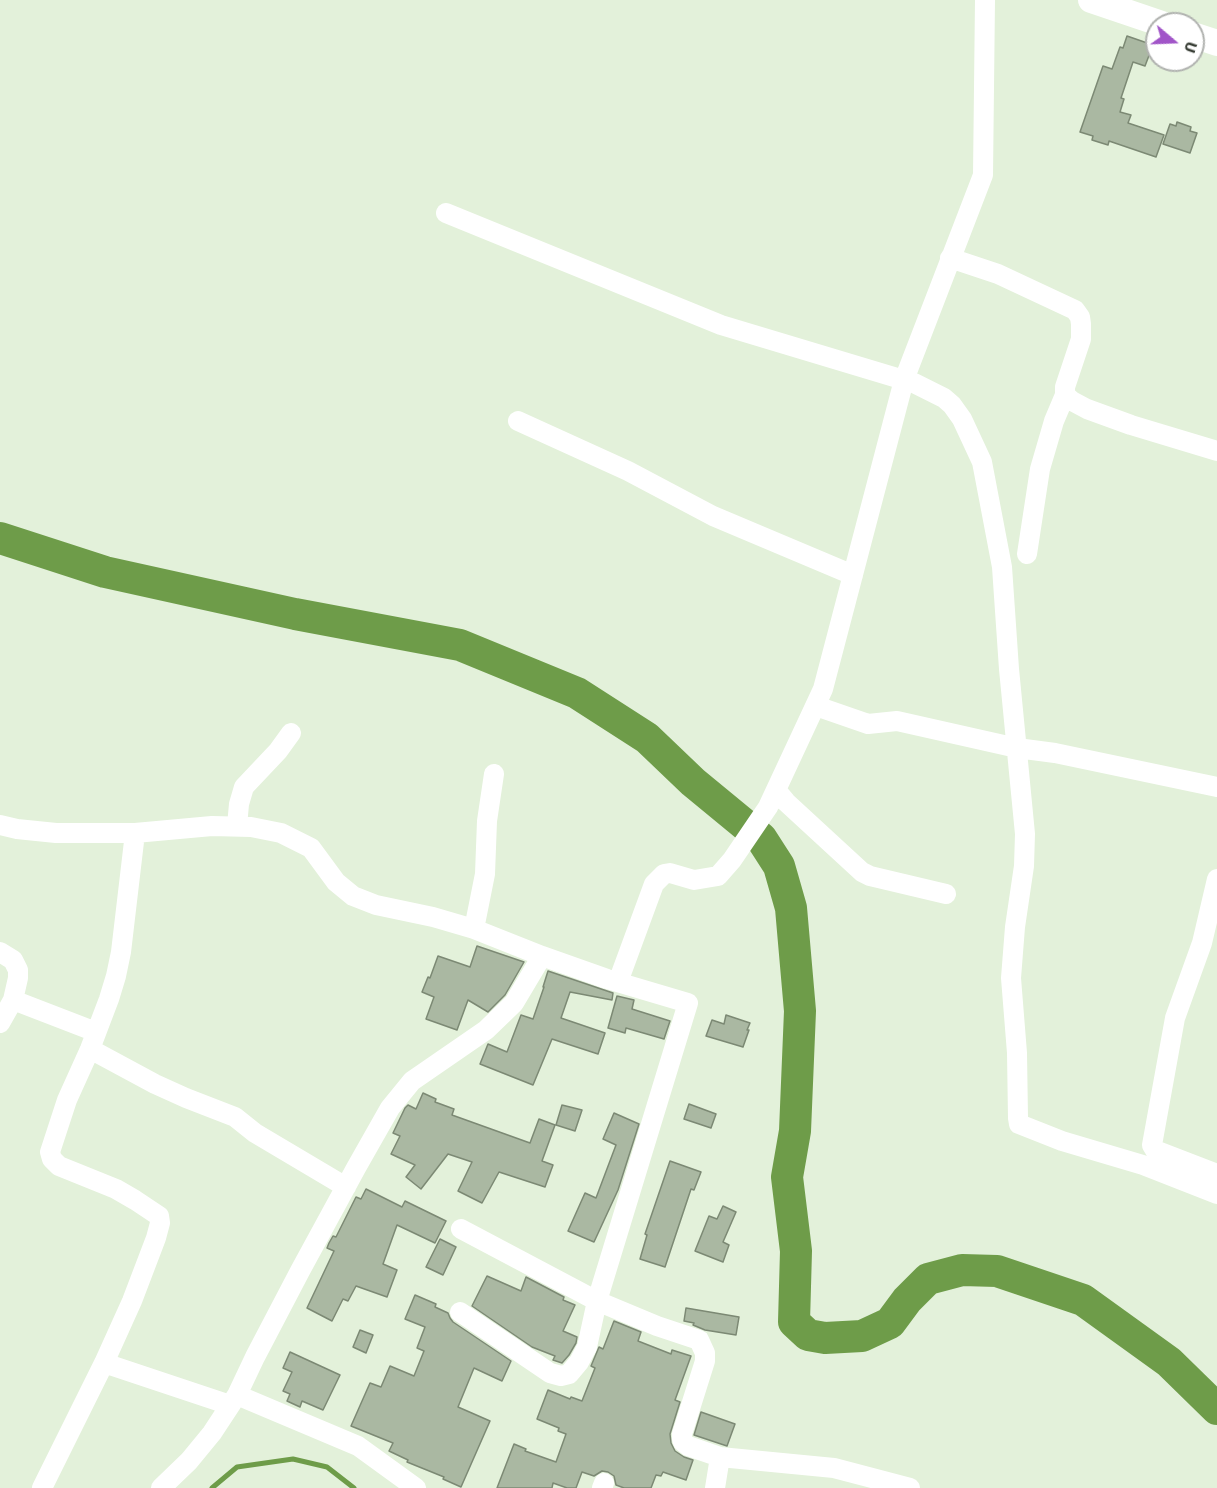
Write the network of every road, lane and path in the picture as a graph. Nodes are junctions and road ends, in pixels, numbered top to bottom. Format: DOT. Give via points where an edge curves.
graph roads {
  1 [pos="985,0"];
  2 [pos="1091,0"];
  3 [pos="1145,19"];
  4 [pos="446,213"];
  5 [pos="950,258"];
  6 [pos="904,380"];
  7 [pos="1065,395"];
  8 [pos="518,421"];
  9 [pos="1217,451"];
  10 [pos="1027,554"];
  11 [pos="853,575"];
  12 [pos="816,706"];
  13 [pos="291,733"];
  14 [pos="1017,748"];
  15 [pos="494,774"];
  16 [pos="1217,787"];
  17 [pos="772,798"];
  18 [pos="0,825"];
  19 [pos="237,826"];
  20 [pos="135,833"];
  21 [pos="1217,879"];
  22 [pos="946,894"];
  23 [pos="474,928"];
  24 [pos="0,952"];
  25 [pos="542,956"];
  26 [pos="618,982"];
  27 [pos="13,1000"];
  28 [pos="0,1023"];
  29 [pos="93,1041"];
  30 [pos="1217,1174"];
  31 [pos="346,1187"];
  32 [pos="1217,1194"];
  33 [pos="461,1229"];
  34 [pos="597,1301"];
  35 [pos="460,1312"];
  36 [pos="104,1363"];
  37 [pos="233,1400"];
  38 [pos="720,1457"];
  39 [pos="887,1485"];
  40 [pos="42,1488"];
  41 [pos="161,1488"];
  42 [pos="416,1488"];
  43 [pos="715,1488"];
  44 [pos="910,1488"];
  1 -- 5 [label="street" via="983,175"];
  2 -- 3 [label="street"];
  4 -- 6 [label="street" via="721,325"];
  5 -- 6 [label="street"];
  5 -- 7 [label="street" via="998,274 1075,310 1080,317 1081,339"];
  6 -- 11 [label="street"];
  6 -- 14 [label="street" via="952,405 982,462 1002,567"];
  7 -- 9 [label="street" via="1087,409"];
  7 -- 10 [label="street" via="1040,469"];
  8 -- 11 [label="street" via="628,471 713,516"];
  11 -- 12 [label="street"];
  12 -- 14 [label="street" via="868,724 897,721"];
  12 -- 17 [label="street"];
  13 -- 19 [label="street" via="244,787"];
  14 -- 16 [label="street"];
  14 -- 32 [label="street" via="1025,834 1011,978 1019,1124"];
  15 -- 23 [label="street" via="485,874"];
  17 -- 22 [label="street" via="786,802 862,872"];
  17 -- 26 [label="street" via="718,876 694,880 670,873 654,884"];
  18 -- 20 [label="street" via="56,833"];
  19 -- 20 [label="street"];
  19 -- 23 [label="street" via="281,833 311,848 336,882 353,896"];
  20 -- 29 [label="street" via="121,952"];
  21 -- 30 [label="street" via="1202,943 1175,1018 1152,1145 1155,1150"];
  23 -- 25 [label="street"];
  24 -- 27 [label="street" via="13,960 18,970"];
  25 -- 26 [label="street"];
  25 -- 31 [label="street" via="514,1003 486,1030 412,1081 390,1108"];
  26 -- 34 [label="street" via="688,1003"];
  27 -- 28 [label="street"];
  27 -- 29 [label="street"];
  29 -- 31 [label="street" via="155,1084 235,1117"];
  29 -- 36 [label="street" via="67,1101 51,1146 51,1157 64,1168 135,1200 159,1216 160,1223"];
  31 -- 37 [label="street"];
  33 -- 34 [label="street"];
  34 -- 35 [label="street" via="587,1347 569,1374 561,1376 544,1370"];
  34 -- 38 [label="street" via="699,1341 705,1361 682,1440 688,1446"];
  36 -- 37 [label="street"];
  36 -- 40 [label="street"];
  37 -- 41 [label="street" via="212,1433"];
  37 -- 42 [label="street" via="358,1446"];
  38 -- 39 [label="street" via="834,1468"];
  38 -- 43 [label="street"];
  39 -- 44 [label="street"];
}
